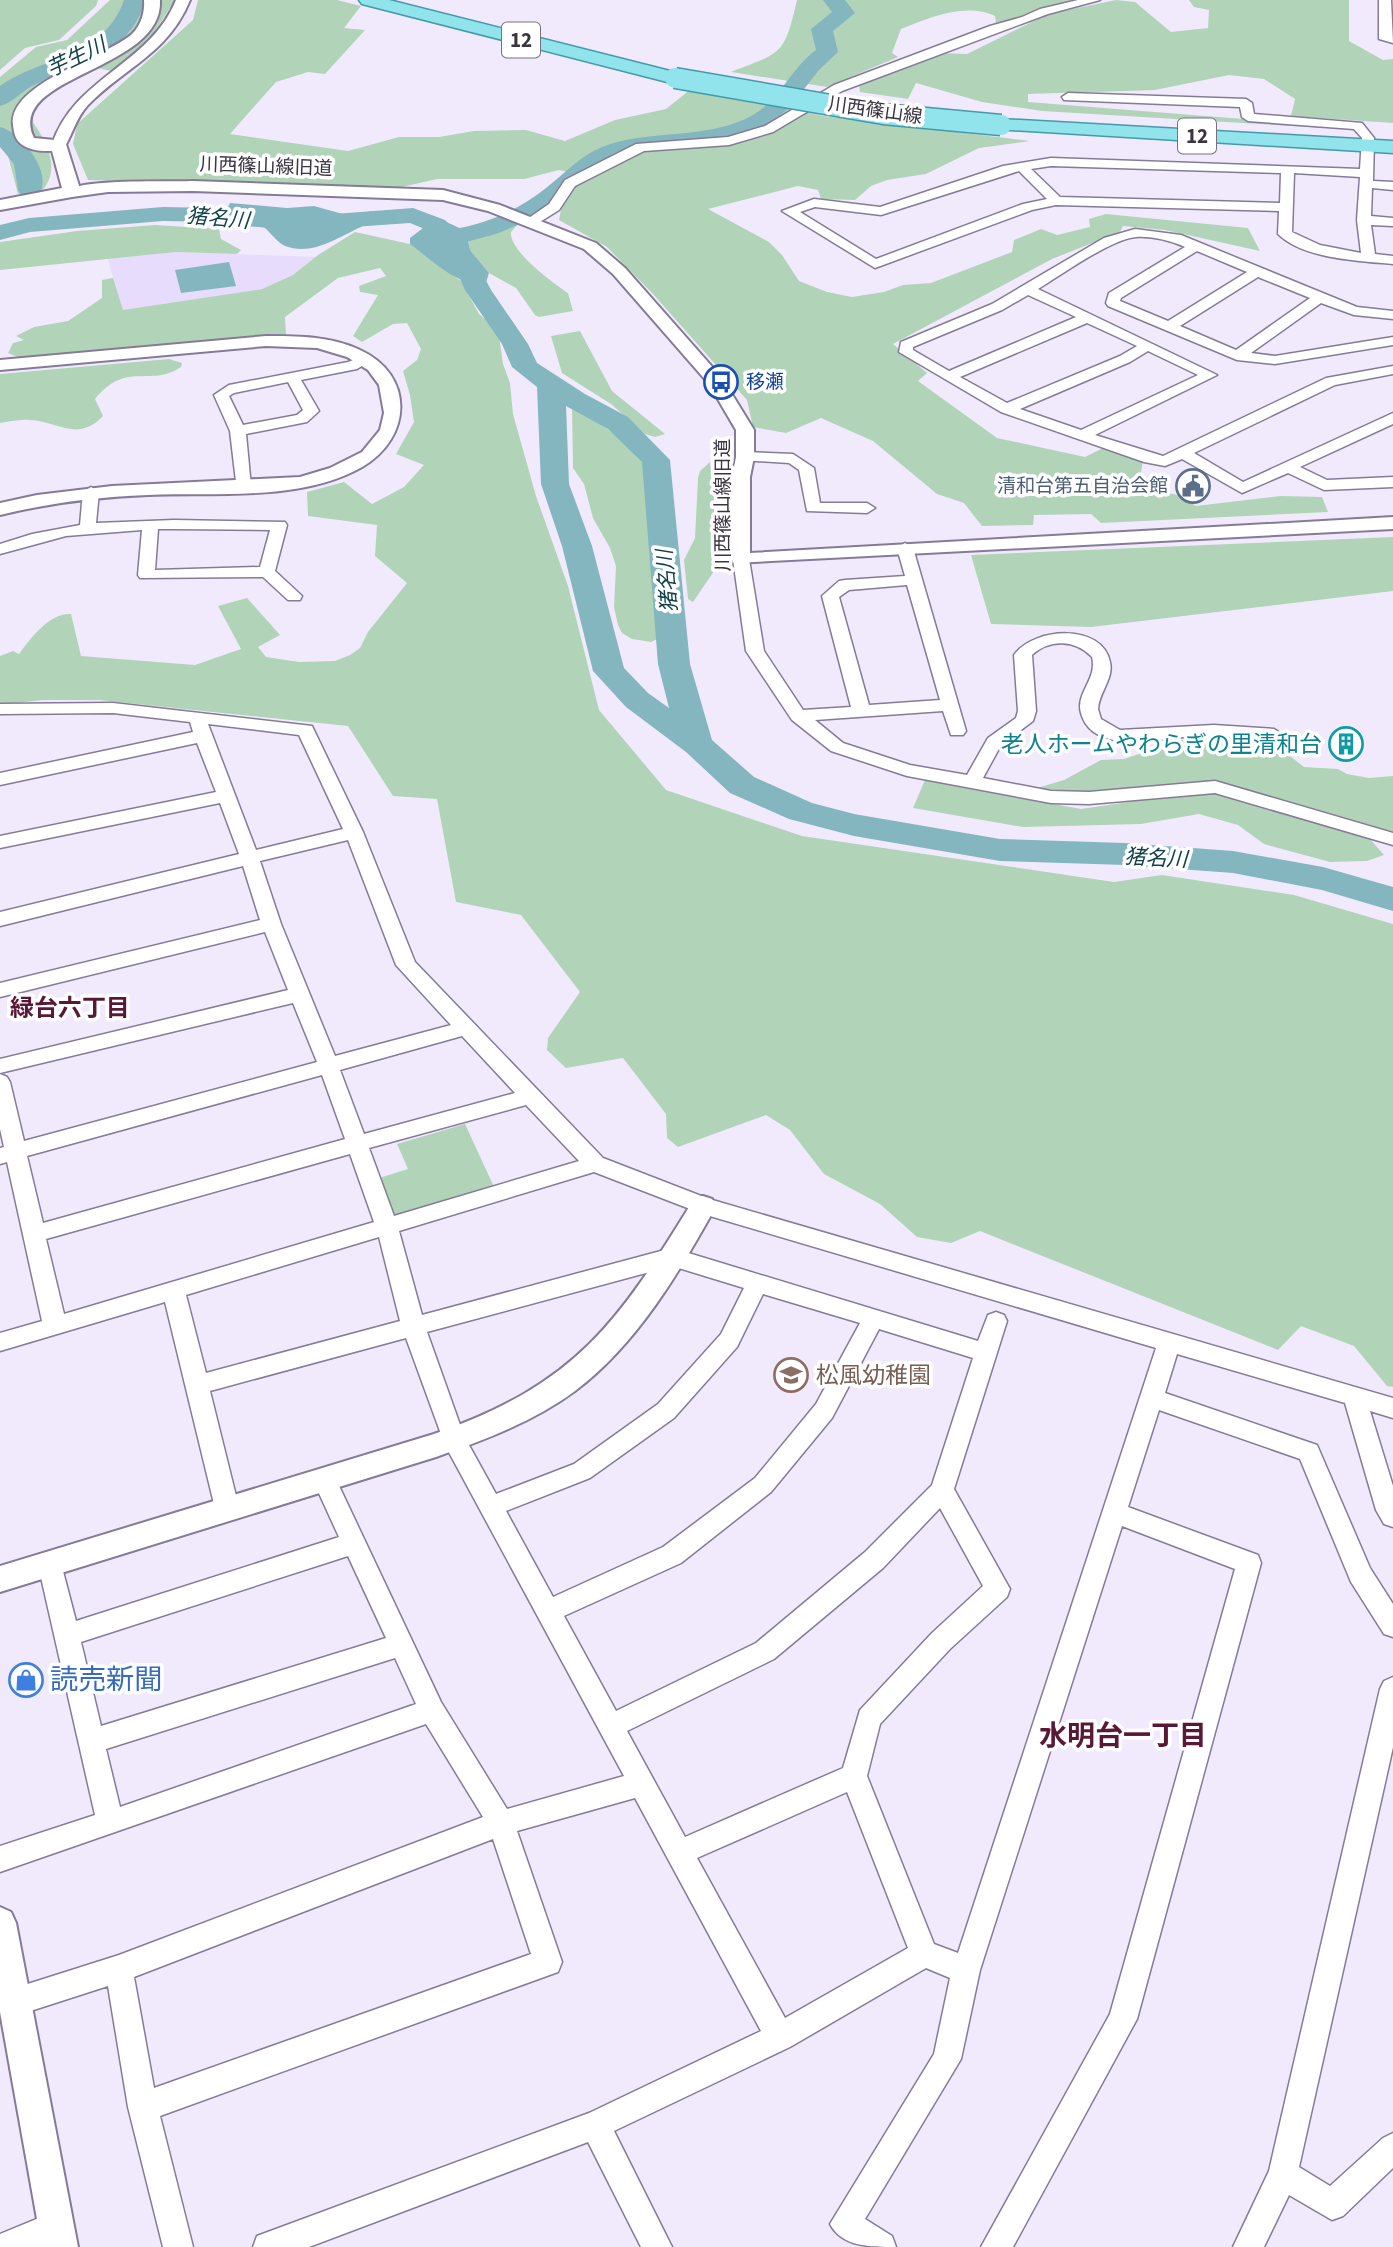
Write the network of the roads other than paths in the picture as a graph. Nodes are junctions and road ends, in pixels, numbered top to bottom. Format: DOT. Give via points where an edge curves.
graph roads {
  1 [pos="152,0"];
  2 [pos="183,0"];
  3 [pos="368,0"];
  4 [pos="400,0"];
  5 [pos="1385,0"];
  6 [pos="1083,1"];
  7 [pos="1393,39"];
  8 [pos="681,75"];
  9 [pos="1068,97"];
  10 [pos="1393,140"];
  11 [pos="1369,142"];
  12 [pos="59,145"];
  13 [pos="1393,148"];
  14 [pos="1022,167"];
  15 [pos="1288,169"];
  16 [pos="1366,179"];
  17 [pos="1393,186"];
  18 [pos="72,192"];
  19 [pos="1056,201"];
  20 [pos="0,205"];
  21 [pos="1286,207"];
  22 [pos="521,218"];
  23 [pos="1364,220"];
  24 [pos="1393,222"];
  25 [pos="1196,246"];
  26 [pos="1369,258"];
  27 [pos="1393,260"];
  28 [pos="1258,271"];
  29 [pos="1027,289"];
  30 [pos="1320,297"];
  31 [pos="1354,311"];
  32 [pos="1393,315"];
  33 [pos="1086,318"];
  34 [pos="1169,327"];
  35 [pos="1393,341"];
  36 [pos="1374,344"];
  37 [pos="1147,346"];
  38 [pos="1237,356"];
  39 [pos="364,360"];
  40 [pos="0,365"];
  41 [pos="1393,370"];
  42 [pos="949,376"];
  43 [pos="293,378"];
  44 [pos="1006,409"];
  45 [pos="1392,420"];
  46 [pos="238,431"];
  47 [pos="1080,436"];
  48 [pos="1182,453"];
  49 [pos="745,457"];
  50 [pos="1287,466"];
  51 [pos="1393,482"];
  52 [pos="243,487"];
  53 [pos="91,492"];
  54 [pos="867,508"];
  55 [pos="0,509"];
  56 [pos="1393,523"];
  57 [pos="150,527"];
  58 [pos="88,528"];
  59 [pos="905,548"];
  60 [pos="0,549"];
  61 [pos="741,559"];
  62 [pos="267,572"];
  63 [pos="915,580"];
  64 [pos="294,596"];
  65 [pos="949,705"];
  66 [pos="0,709"];
  67 [pos="861,710"];
  68 [pos="799,716"];
  69 [pos="200,726"];
  70 [pos="957,731"];
  71 [pos="1274,734"];
  72 [pos="0,779"];
  73 [pos="973,781"];
  74 [pos="226,796"];
  75 [pos="354,832"];
  76 [pos="1393,839"];
  77 [pos="0,842"];
  78 [pos="249,855"];
  79 [pos="0,919"];
  80 [pos="271,924"];
  81 [pos="0,990"];
  82 [pos="298,995"];
  83 [pos="466,1028"];
  84 [pos="328,1064"];
  85 [pos="0,1066"];
  86 [pos="0,1082"];
  87 [pos="530,1096"];
  88 [pos="357,1144"];
  89 [pos="8,1154"];
  90 [pos="595,1164"];
  91 [pos="703,1206"];
  92 [pos="388,1228"];
  93 [pos="36,1233"];
  94 [pos="672,1257"];
  95 [pos="757,1283"];
  96 [pos="174,1292"];
  97 [pos="874,1318"];
  98 [pos="996,1321"];
  99 [pos="55,1326"];
  100 [pos="413,1326"];
  101 [pos="0,1342"];
  102 [pos="1169,1344"];
  103 [pos="986,1353"];
  104 [pos="196,1385"];
  105 [pos="1152,1398"];
  106 [pos="1355,1399"];
  107 [pos="1393,1408"];
  108 [pos="453,1438"];
  109 [pos="1384,1469"];
  110 [pos="324,1478"];
  111 [pos="942,1490"];
  112 [pos="490,1507"];
  113 [pos="227,1508"];
  114 [pos="1115,1513"];
  115 [pos="1393,1517"];
  116 [pos="354,1544"];
  117 [pos="50,1564"];
  118 [pos="0,1579"];
  119 [pos="547,1612"];
  120 [pos="1393,1626"];
  121 [pos="67,1635"];
  122 [pos="399,1645"];
  123 [pos="1393,1689"];
  124 [pos="432,1710"];
  125 [pos="609,1727"];
  126 [pos="92,1741"];
  127 [pos="853,1776"];
  128 [pos="640,1784"];
  129 [pos="501,1823"];
  130 [pos="110,1824"];
  131 [pos="678,1853"];
  132 [pos="0,1859"];
  133 [pos="0,1923"];
  134 [pos="924,1954"];
  135 [pos="119,1969"];
  136 [pos="966,1970"];
  137 [pos="15,2002"];
  138 [pos="780,2036"];
  139 [pos="142,2108"];
  140 [pos="595,2125"];
  141 [pos="1393,2148"];
  142 [pos="1283,2174"];
  143 [pos="58,2237"];
  144 [pos="5,2247"];
  145 [pos="178,2247"];
  146 [pos="268,2247"];
  147 [pos="657,2247"];
  148 [pos="881,2247"];
  149 [pos="996,2247"];
  150 [pos="1248,2247"];
  1 -- 12 [label="main road" via="150,18 135,40 32,88 16,104 12,119 19,133 39,146"];
  2 -- 12 [label="street" via="176,18 149,51 72,112"];
  3 -- 8 [label="main road, 川西篠山線 / 12"];
  4 -- 8 [label="main road, 川西篠山線 / 12"];
  5 -- 7 [label="street" via="1385,39"];
  6 -- 22 [label="street" via="1044,10 838,88 769,129 729,141 641,147 569,183 554,207"];
  8 -- 11 [label="main road, 川西篠山線 / 12, bridge" via="883,114"];
  9 -- 11 [label="street" via="1245,103 1248,117 1358,126"];
  10 -- 11 [label="main road, 川西篠山線 / 12"];
  11 -- 13 [label="main road, 川西篠山線 / 12"];
  11 -- 16 [label="street"];
  12 -- 18 [label="main road"];
  14 -- 15 [label="street" via="1051,162"];
  14 -- 19 [label="street"];
  14 -- 19 [label="street" via="881,211 814,203 789,211 875,264 1028,206"];
  15 -- 16 [label="street"];
  15 -- 21 [label="street"];
  16 -- 17 [label="street"];
  16 -- 23 [label="street"];
  18 -- 20 [label="main road"];
  18 -- 22 [label="street, 川西篠山線旧道" via="193,186 430,194"];
  19 -- 21 [label="street"];
  21 -- 26 [label="street" via="1285,234 1297,242 1336,255"];
  22 -- 49 [label="street, 川西篠山線旧道" via="590,246 620,271 716,382 745,430"];
  23 -- 24 [label="street"];
  23 -- 26 [label="street"];
  25 -- 28 [label="street"];
  25 -- 29 [label="street" via="1176,238 1135,233 1109,240"];
  25 -- 34 [label="street" via="1114,296 1113,303"];
  26 -- 27 [label="street"];
  28 -- 30 [label="street"];
  28 -- 34 [label="street"];
  29 -- 33 [label="street"];
  29 -- 42 [label="street" via="997,307 906,345 906,352"];
  30 -- 31 [label="street"];
  30 -- 38 [label="street"];
  31 -- 32 [label="street"];
  31 -- 36 [label="street" via="1360,329"];
  33 -- 37 [label="street"];
  33 -- 42 [label="street"];
  34 -- 38 [label="street"];
  35 -- 36 [label="street"];
  36 -- 38 [label="street" via="1275,360"];
  37 -- 44 [label="street"];
  37 -- 47 [label="street" via="1209,375"];
  39 -- 40 [label="street" via="324,344 277,341"];
  39 -- 43 [label="street"];
  39 -- 52 [label="street" via="386,381 395,416 377,448 323,477"];
  41 -- 48 [label="street" via="1331,381"];
  42 -- 44 [label="street"];
  43 -- 46 [label="street" via="311,411 302,419"];
  43 -- 46 [label="street" via="229,389 221,395"];
  44 -- 47 [label="street"];
  45 -- 50 [label="street"];
  46 -- 52 [label="street"];
  47 -- 48 [label="street" via="1149,459 1165,461"];
  48 -- 50 [label="street" via="1242,488"];
  49 -- 54 [label="street" via="793,460 806,468 813,508"];
  49 -- 61 [label="street, 川西篠山線旧道"];
  50 -- 51 [label="street" via="1324,485"];
  52 -- 53 [label="street"];
  53 -- 55 [label="street"];
  53 -- 58 [label="street"];
  56 -- 59 [label="street"];
  57 -- 58 [label="street"];
  57 -- 62 [label="street" via="146,575"];
  57 -- 62 [label="street" via="279,525"];
  58 -- 60 [label="street"];
  59 -- 61 [label="street"];
  59 -- 63 [label="street"];
  61 -- 68 [label="street, 川西篠山線旧道" via="755,651"];
  62 -- 64 [label="street"];
  63 -- 65 [label="street"];
  63 -- 67 [label="street" via="845,585 831,596"];
  65 -- 67 [label="street"];
  65 -- 70 [label="street"];
  66 -- 69 [label="street" via="113,708"];
  67 -- 68 [label="street"];
  68 -- 73 [label="street, 川西篠山線旧道" via="837,747 907,770"];
  69 -- 72 [label="street"];
  69 -- 74 [label="street"];
  69 -- 75 [label="street" via="306,730"];
  71 -- 73 [label="street" via="1109,733 1089,714 1103,670 1101,659 1082,642 1053,638 1028,647 1023,655 1024,721 994,742"];
  73 -- 76 [label="street, 川西篠山線旧道" via="1051,797 1088,798 1215,787"];
  74 -- 77 [label="street"];
  74 -- 78 [label="street"];
  75 -- 78 [label="street"];
  75 -- 83 [label="street" via="406,965"];
  78 -- 79 [label="street"];
  78 -- 80 [label="street"];
  80 -- 81 [label="street"];
  80 -- 82 [label="street"];
  82 -- 84 [label="street"];
  82 -- 85 [label="street"];
  83 -- 84 [label="street"];
  83 -- 87 [label="street"];
  84 -- 88 [label="street"];
  84 -- 89 [label="street"];
  86 -- 89 [label="street"];
  87 -- 88 [label="street"];
  87 -- 90 [label="street"];
  88 -- 92 [label="street"];
  88 -- 93 [label="street"];
  89 -- 93 [label="street"];
  90 -- 91 [label="street"];
  90 -- 92 [label="street"];
  91 -- 94 [label="street"];
  91 -- 102 [label="street"];
  92 -- 96 [label="street"];
  92 -- 100 [label="street"];
  93 -- 99 [label="street"];
  94 -- 95 [label="street"];
  94 -- 100 [label="street"];
  94 -- 108 [label="street" via="638,1312 565,1383 521,1412"];
  95 -- 97 [label="street"];
  95 -- 112 [label="street" via="729,1340 666,1411 582,1471"];
  96 -- 99 [label="street"];
  96 -- 104 [label="street"];
  97 -- 103 [label="street"];
  97 -- 119 [label="street" via="824,1411 763,1485 672,1555"];
  98 -- 103 [label="street"];
  99 -- 101 [label="street"];
  100 -- 104 [label="street"];
  100 -- 108 [label="street"];
  102 -- 105 [label="street"];
  102 -- 106 [label="street"];
  103 -- 111 [label="street"];
  104 -- 113 [label="street"];
  105 -- 114 [label="street"];
  105 -- 120 [label="street" via="1309,1452 1360,1574"];
  106 -- 107 [label="street"];
  106 -- 109 [label="street"];
  108 -- 110 [label="street"];
  108 -- 112 [label="street"];
  109 -- 115 [label="street" via="1388,1510"];
  110 -- 113 [label="street"];
  110 -- 116 [label="street"];
  111 -- 125 [label="street" via="874,1560 765,1651"];
  111 -- 127 [label="street" via="998,1589 941,1641 869,1718"];
  112 -- 119 [label="street"];
  113 -- 117 [label="street"];
  114 -- 136 [label="street"];
  114 -- 149 [label="street" via="1249,1563 1124,2020"];
  116 -- 121 [label="street"];
  116 -- 122 [label="street"];
  117 -- 118 [label="street"];
  117 -- 121 [label="street"];
  119 -- 125 [label="street"];
  121 -- 126 [label="street"];
  122 -- 124 [label="street"];
  122 -- 126 [label="street"];
  123 -- 142 [label="street"];
  124 -- 129 [label="street"];
  124 -- 130 [label="street"];
  125 -- 128 [label="street"];
  126 -- 130 [label="street"];
  127 -- 131 [label="street"];
  127 -- 134 [label="street"];
  128 -- 129 [label="street"];
  128 -- 131 [label="street"];
  129 -- 135 [label="street"];
  129 -- 139 [label="street" via="548,1962"];
  130 -- 132 [label="street"];
  131 -- 138 [label="street"];
  133 -- 137 [label="street"];
  134 -- 136 [label="street"];
  134 -- 138 [label="street"];
  135 -- 137 [label="street"];
  135 -- 139 [label="street"];
  136 -- 148 [label="street" via="947,2059 845,2224"];
  137 -- 143 [label="street"];
  138 -- 140 [label="street"];
  139 -- 145 [label="street"];
  140 -- 146 [label="street"];
  140 -- 147 [label="street"];
  141 -- 142 [label="street" via="1332,2205"];
  142 -- 150 [label="street"];
  143 -- 144 [label="street"];
}
